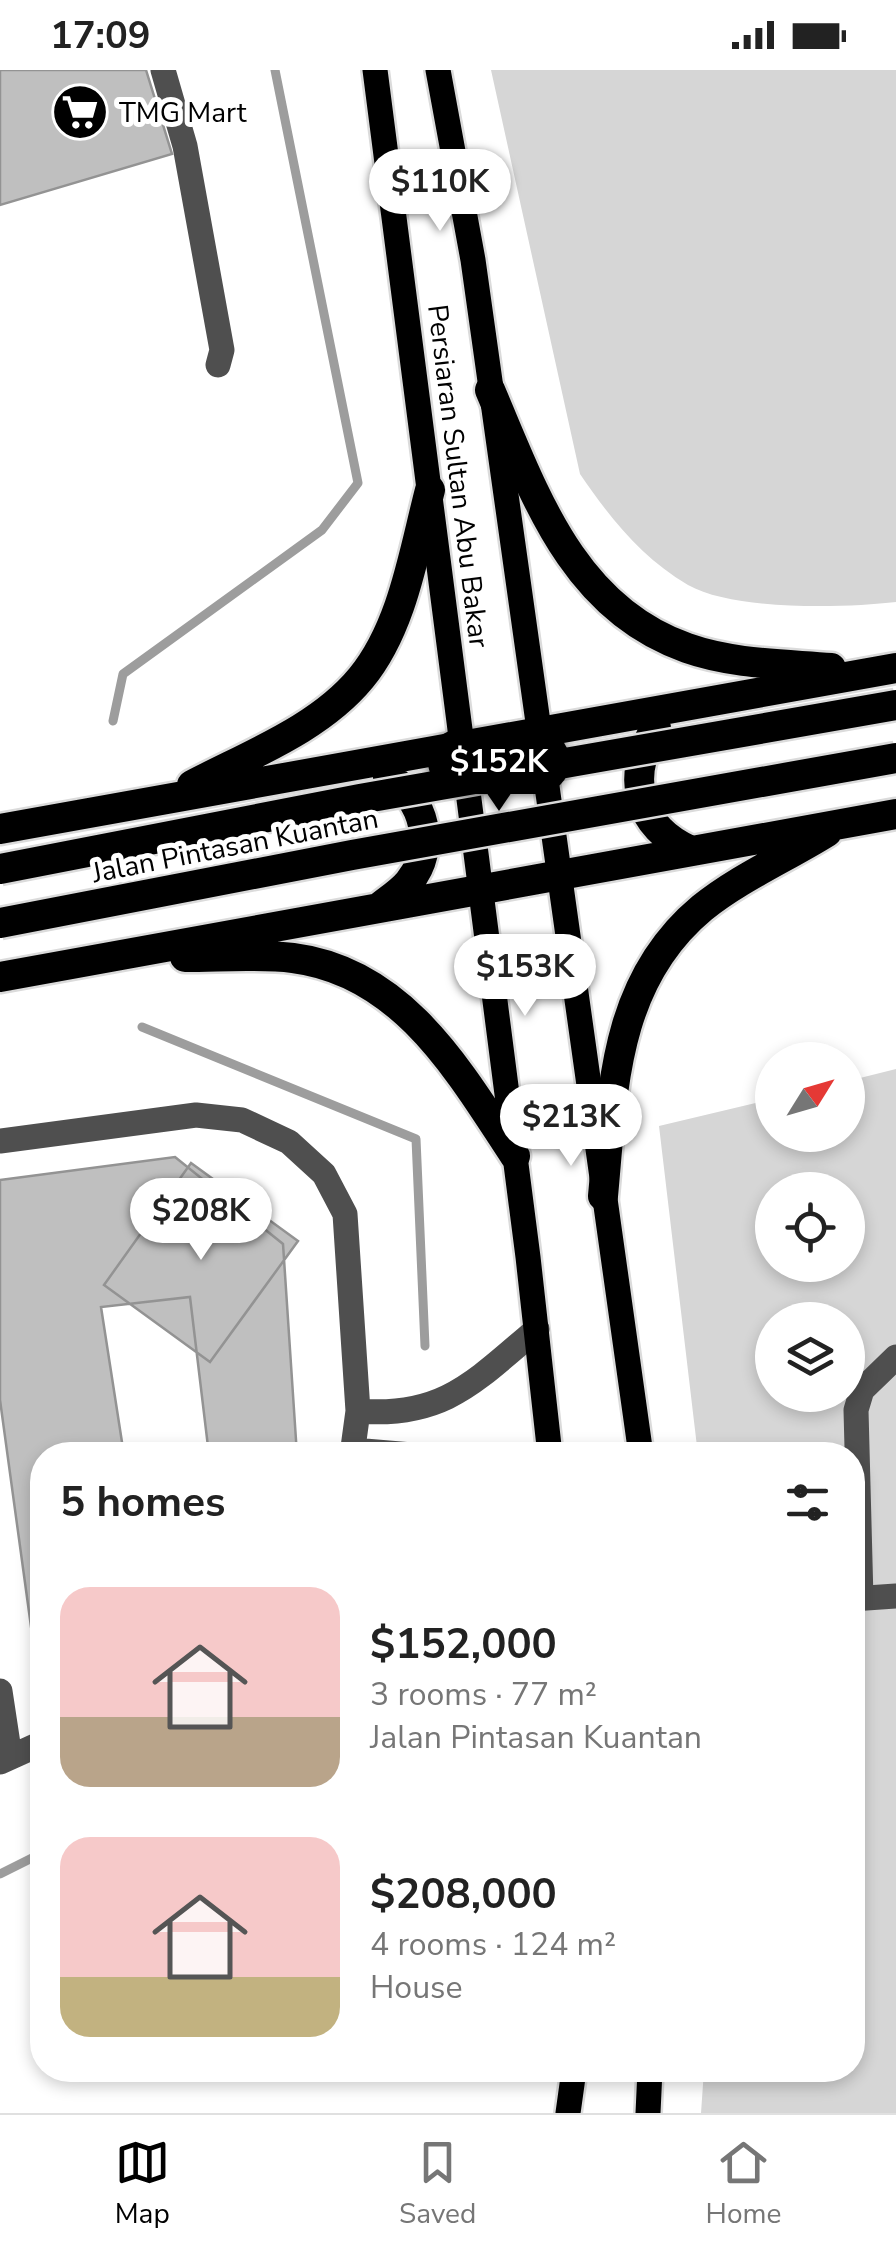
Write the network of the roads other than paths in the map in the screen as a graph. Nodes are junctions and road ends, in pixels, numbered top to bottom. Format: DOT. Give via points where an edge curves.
graph roads {
  1 [pos="164,70"];
  2 [pos="375,70"];
  3 [pos="438,70"];
  4 [pos="218,365"];
  5 [pos="490,390"];
  6 [pos="430,490"];
  7 [pos="885,670"];
  8 [pos="896,705"];
  9 [pos="678,706"];
  10 [pos="538,732"];
  11 [pos="462,746"];
  12 [pos="896,758"];
  13 [pos="332,770"];
  14 [pos="163,800"];
  15 [pos="896,814"];
  16 [pos="843,823"];
  17 [pos="0,830"];
  18 [pos="691,851"];
  19 [pos="0,870"];
  20 [pos="558,876"];
  21 [pos="480,890"];
  22 [pos="378,908"];
  23 [pos="0,924"];
  24 [pos="117,956"];
  25 [pos="0,977"];
  26 [pos="0,1141"];
  27 [pos="515,1156"];
  28 [pos="603,1196"];
  29 [pos="537,1329"];
  30 [pos="896,1358"];
  31 [pos="358,1411"];
  32 [pos="354,1442"];
  33 [pos="549,1442"];
  34 [pos="639,1442"];
  35 [pos="856,1442"];
  36 [pos="896,1596"];
  37 [pos="865,1598"];
  38 [pos="0,1691"];
  39 [pos="30,1749"];
  40 [pos="5,1760"];
  41 [pos="572,2082"];
  42 [pos="649,2082"];
  43 [pos="568,2113"];
  44 [pos="648,2113"];
  1 -- 4 [label="street" via="186,146 222,350"];
  2 -- 6 [label="main road, Persiaran Sultan Abu Bakar"];
  3 -- 5 [label="main road, Persiaran Sultan Abu Bakar"];
  5 -- 7 [label="highway" via="560,544 597,593 639,626 730,659"];
  5 -- 10 [label="main road, Persiaran Sultan Abu Bakar"];
  6 -- 11 [label="main road, Persiaran Sultan Abu Bakar"];
  6 -- 14 [label="highway" via="407,580 361,678 318,716"];
  7 -- 9 [label="highway"];
  8 -- 19 [label="highway, Jalan Pintasan Kuantan, bridge"];
  9 -- 10 [label="highway"];
  9 -- 18 [label="highway" via="644,747 639,798 668,841"];
  10 -- 11 [label="highway"];
  10 -- 20 [label="main road, Persiaran Sultan Abu Bakar"];
  11 -- 13 [label="highway"];
  11 -- 21 [label="main road, Persiaran Sultan Abu Bakar"];
  12 -- 23 [label="highway, Jalan Pintasan Kuantan, bridge"];
  13 -- 14 [label="highway"];
  13 -- 22 [label="highway" via="380,772 420,811 426,848 418,868"];
  14 -- 17 [label="highway"];
  15 -- 16 [label="highway"];
  16 -- 18 [label="highway"];
  16 -- 28 [label="highway" via="703,908 666,944 639,984 618,1049"];
  18 -- 20 [label="highway"];
  20 -- 21 [label="highway"];
  20 -- 28 [label="main road, Persiaran Sultan Abu Bakar"];
  21 -- 22 [label="highway"];
  21 -- 27 [label="main road, Persiaran Sultan Abu Bakar"];
  22 -- 24 [label="highway"];
  24 -- 25 [label="highway"];
  24 -- 27 [label="highway" via="293,958 368,983 436,1042"];
  26 -- 31 [label="street" via="196,1115 242,1120 289,1142 324,1174 345,1214"];
  27 -- 29 [label="main road, Persiaran Sultan Abu Bakar"];
  28 -- 34 [label="main road, Persiaran Sultan Abu Bakar"];
  29 -- 31 [label="street" via="467,1386 418,1411"];
  29 -- 33 [label="main road, Persiaran Sultan Abu Bakar"];
  30 -- 35 [label="street" via="862,1390"];
  31 -- 32 [label="street"];
  36 -- 37 [label="street"];
  38 -- 40 [label="street"];
  39 -- 40 [label="street"];
  41 -- 43 [label="main road"];
  42 -- 44 [label="main road"];
}
